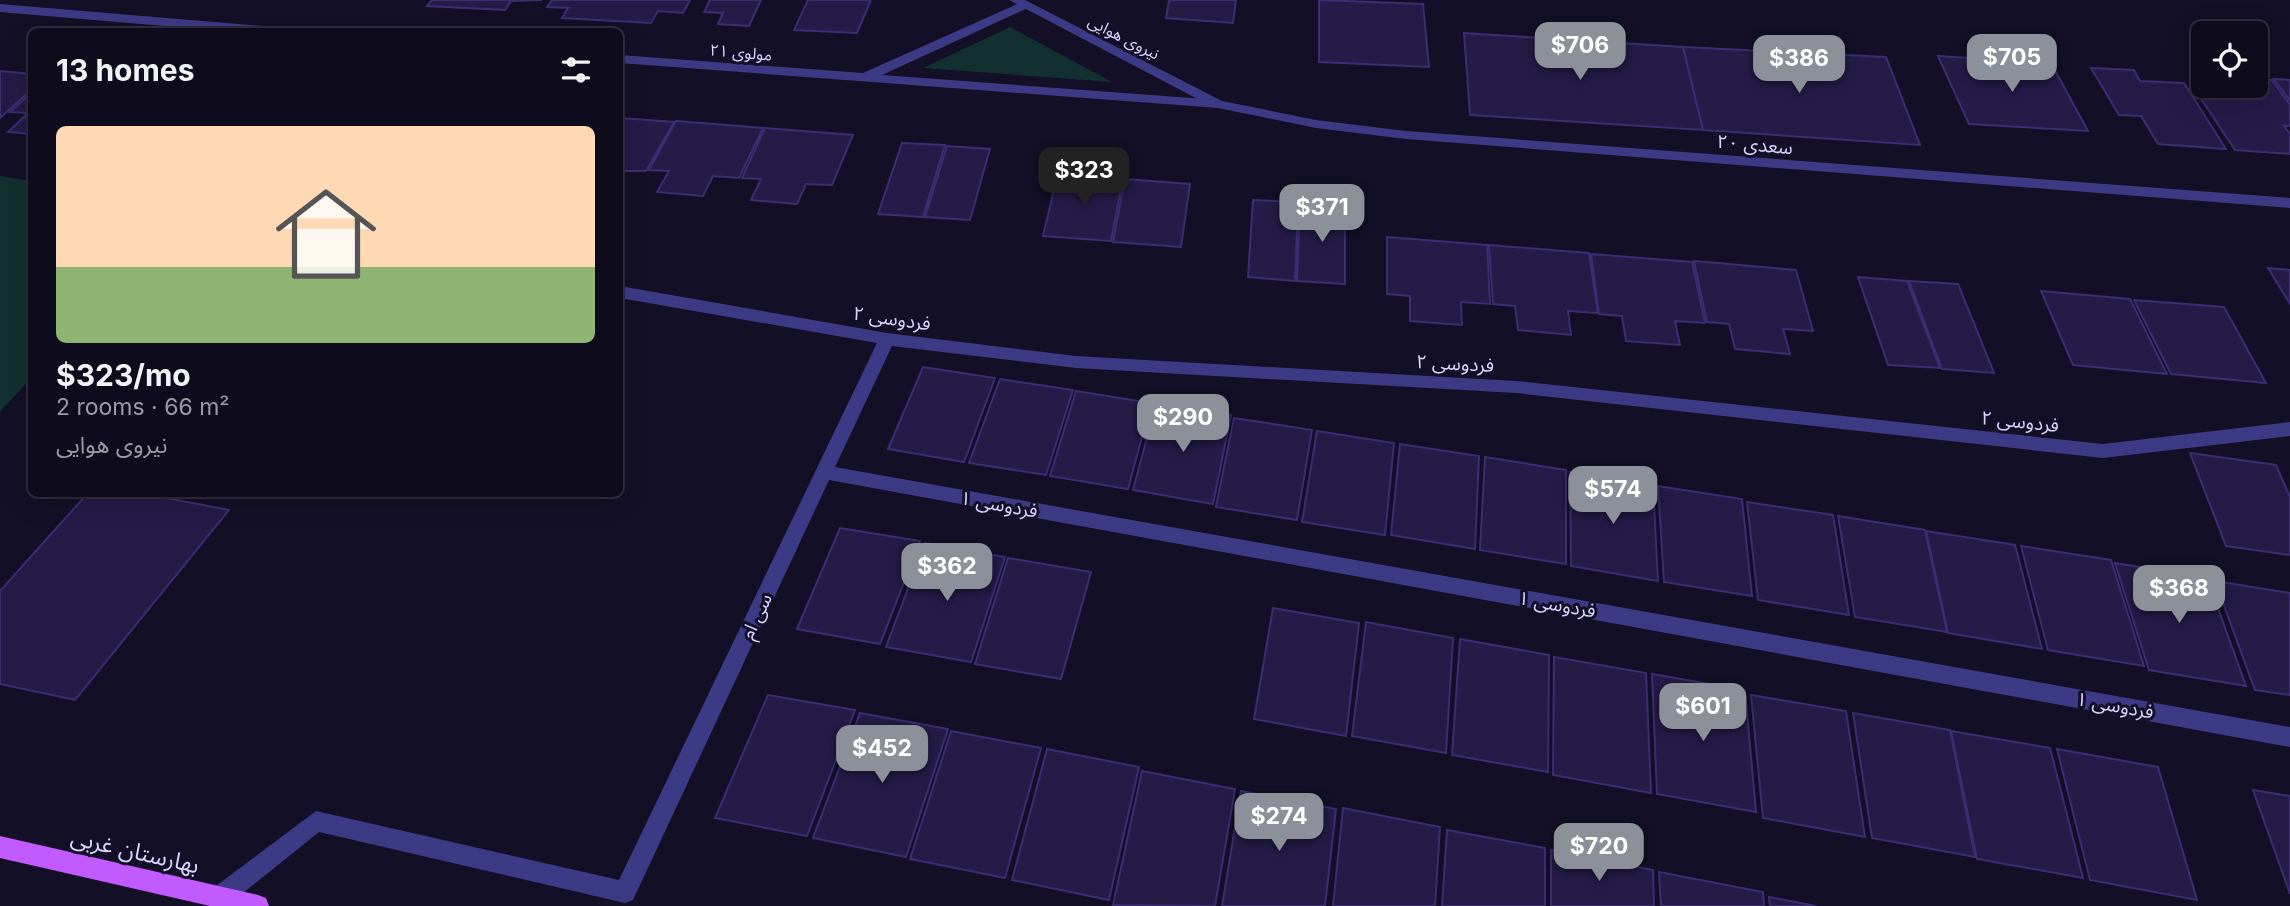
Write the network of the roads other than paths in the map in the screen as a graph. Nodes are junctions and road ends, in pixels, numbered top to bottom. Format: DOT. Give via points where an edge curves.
graph roads {
  1 [pos="1019,2"];
  2 [pos="0,8"];
  3 [pos="239,28"];
  4 [pos="623,59"];
  5 [pos="860,79"];
  6 [pos="1219,104"];
  7 [pos="2290,203"];
  8 [pos="623,293"];
  9 [pos="887,339"];
  10 [pos="2290,429"];
  11 [pos="825,472"];
  12 [pos="2290,737"];
  13 [pos="0,847"];
  14 [pos="220,897"];
  15 [pos="258,906"];
  1 -- 5 [label="street"];
  1 -- 6 [label="street, نیروی هوایی"];
  2 -- 3 [label="street"];
  4 -- 5 [label="street, مولوی ۲۱"];
  5 -- 6 [label="street, مولوی ۲۱"];
  6 -- 7 [label="street, سعدی ۲۰" via="1316,124 1406,135"];
  8 -- 9 [label="street, فردوسی ۲"];
  9 -- 10 [label="street, فردوسی ۲" via="1076,362 1516,387 2103,451"];
  9 -- 11 [label="street, سی ام"];
  11 -- 12 [label="street, فردوسی ۱"];
  11 -- 14 [label="street, سی ام" via="625,892 316,821"];
  13 -- 14 [label="main road, بهارستان غربی"];
  14 -- 15 [label="main road, بهارستان غربی"];
}
